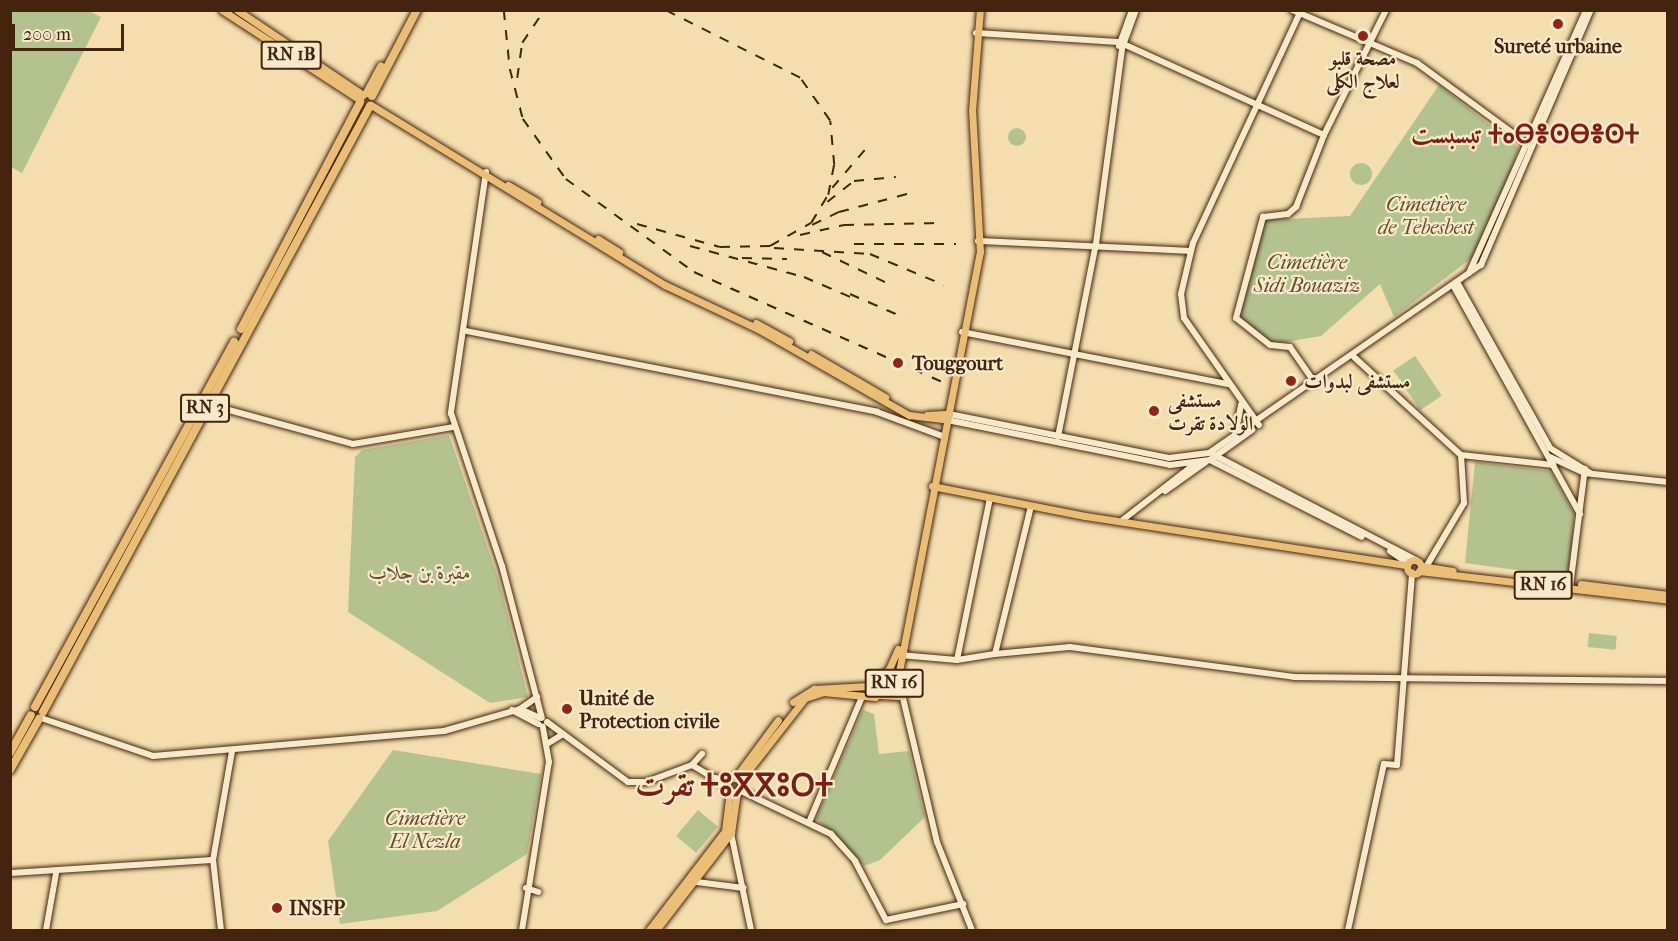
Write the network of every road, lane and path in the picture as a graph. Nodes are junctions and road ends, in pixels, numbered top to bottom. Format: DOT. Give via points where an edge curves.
graph roads {
  1 [pos="222,10"];
  2 [pos="237,10"];
  3 [pos="411,10"];
  4 [pos="417,10"];
  5 [pos="979,10"];
  6 [pos="1134,10"];
  7 [pos="1292,10"];
  8 [pos="1386,10"];
  9 [pos="1586,10"];
  10 [pos="1591,10"];
  11 [pos="1300,12"];
  12 [pos="976,33"];
  13 [pos="1121,43"];
  14 [pos="1371,45"];
  15 [pos="367,100"];
  16 [pos="1256,106"];
  17 [pos="1324,135"];
  18 [pos="1529,146"];
  19 [pos="486,174"];
  20 [pos="980,241"];
  21 [pos="1095,244"];
  22 [pos="1190,251"];
  23 [pos="1455,284"];
  24 [pos="466,331"];
  25 [pos="963,332"];
  26 [pos="1074,355"];
  27 [pos="1354,357"];
  28 [pos="1315,383"];
  29 [pos="1228,384"];
  30 [pos="207,404"];
  31 [pos="1241,404"];
  32 [pos="946,417"];
  33 [pos="1255,425"];
  34 [pos="453,427"];
  35 [pos="943,436"];
  36 [pos="1058,436"];
  37 [pos="1235,437"];
  38 [pos="1228,446"];
  39 [pos="1461,455"];
  40 [pos="1209,457"];
  41 [pos="1549,457"];
  42 [pos="1195,464"];
  43 [pos="1170,465"];
  44 [pos="1230,465"];
  45 [pos="1553,465"];
  46 [pos="1586,472"];
  47 [pos="1173,480"];
  48 [pos="1668,482"];
  49 [pos="933,486"];
  50 [pos="990,498"];
  51 [pos="1144,504"];
  52 [pos="1031,506"];
  53 [pos="1580,514"];
  54 [pos="1120,522"];
  55 [pos="1193,532"];
  56 [pos="1396,559"];
  57 [pos="1416,567"];
  58 [pos="1571,585"];
  59 [pos="1668,597"];
  60 [pos="994,654"];
  61 [pos="898,655"];
  62 [pos="957,660"];
  63 [pos="898,677"];
  64 [pos="1402,680"];
  65 [pos="1668,681"];
  66 [pos="880,695"];
  67 [pos="902,696"];
  68 [pos="537,697"];
  69 [pos="862,697"];
  70 [pos="520,709"];
  71 [pos="512,710"];
  72 [pos="33,711"];
  73 [pos="41,716"];
  74 [pos="542,722"];
  75 [pos="563,734"];
  76 [pos="547,744"];
  77 [pos="230,751"];
  78 [pos="10,753"];
  79 [pos="702,754"];
  80 [pos="692,765"];
  81 [pos="10,770"];
  82 [pos="735,785"];
  83 [pos="810,820"];
  84 [pos="731,833"];
  85 [pos="213,860"];
  86 [pos="10,873"];
  87 [pos="56,873"];
  88 [pos="691,882"];
  89 [pos="526,888"];
  90 [pos="744,888"];
  91 [pos="538,892"];
  92 [pos="963,904"];
  93 [pos="46,930"];
  94 [pos="221,930"];
  95 [pos="522,930"];
  96 [pos="650,930"];
  97 [pos="656,930"];
  98 [pos="752,930"];
  99 [pos="972,930"];
  100 [pos="1348,930"];
  1 -- 15 [label="main road, RN 1B"];
  2 -- 15 [label="main road, RN 1B"];
  3 -- 15 [label="highway, RN 3"];
  4 -- 15 [label="highway, RN 3"];
  5 -- 12 [label="main road"];
  6 -- 13 [label="street"];
  7 -- 11 [label="street"];
  8 -- 14 [label="street"];
  9 -- 18 [label="street"];
  10 -- 18 [label="street"];
  11 -- 14 [label="street"];
  11 -- 16 [label="street"];
  12 -- 13 [label="street"];
  12 -- 20 [label="main road" via="969,121"];
  13 -- 16 [label="street"];
  13 -- 21 [label="street"];
  14 -- 17 [label="street"];
  14 -- 18 [label="street" via="1417,63"];
  15 -- 19 [label="main road"];
  15 -- 30 [label="highway, RN 3"];
  15 -- 72 [label="highway, RN 3"];
  16 -- 17 [label="street"];
  16 -- 22 [label="street"];
  17 -- 28 [label="street" via="1296,207 1285,215 1263,217 1236,318 1270,345 1290,347"];
  18 -- 23 [label="street" via="1469,273"];
  19 -- 24 [label="street" via="467,276 471,302"];
  19 -- 32 [label="main road" via="664,281 764,327 912,412"];
  20 -- 21 [label="street"];
  20 -- 25 [label="main road"];
  21 -- 22 [label="street"];
  21 -- 26 [label="street"];
  22 -- 29 [label="street" via="1182,313"];
  23 -- 27 [label="street"];
  23 -- 41 [label="street"];
  23 -- 46 [label="street" via="1550,448"];
  24 -- 34 [label="street" via="452,396"];
  24 -- 35 [label="street" via="869,410"];
  25 -- 26 [label="street"];
  25 -- 32 [label="main road"];
  26 -- 29 [label="street"];
  26 -- 36 [label="street"];
  27 -- 28 [label="street"];
  27 -- 39 [label="street"];
  28 -- 33 [label="street"];
  29 -- 31 [label="street"];
  30 -- 34 [label="street" via="353,444"];
  30 -- 73 [label="highway, RN 3"];
  31 -- 33 [label="street"];
  31 -- 37 [label="street"];
  32 -- 35 [label="main road"];
  32 -- 36 [label="street"];
  32 -- 43 [label="street"];
  33 -- 37 [label="street"];
  33 -- 38 [label="street"];
  34 -- 68 [label="street" via="502,566"];
  35 -- 49 [label="main road"];
  36 -- 40 [label="street" via="1169,458"];
  37 -- 40 [label="street"];
  38 -- 40 [label="street"];
  38 -- 44 [label="street"];
  39 -- 45 [label="street"];
  39 -- 57 [label="street" via="1466,497 1435,555"];
  40 -- 42 [label="street"];
  40 -- 44 [label="street"];
  40 -- 51 [label="street"];
  40 -- 56 [label="street"];
  41 -- 45 [label="street"];
  41 -- 46 [label="street"];
  42 -- 43 [label="street"];
  42 -- 47 [label="street"];
  43 -- 47 [label="street"];
  44 -- 57 [label="street"];
  45 -- 53 [label="street"];
  46 -- 48 [label="street"];
  46 -- 53 [label="street"];
  47 -- 51 [label="street"];
  49 -- 50 [label="main road, RN 16"];
  49 -- 61 [label="main road, RN 16"];
  50 -- 52 [label="main road, RN 16"];
  50 -- 62 [label="street"];
  51 -- 54 [label="street"];
  52 -- 54 [label="main road, RN 16"];
  52 -- 60 [label="street"];
  53 -- 58 [label="street"];
  54 -- 55 [label="main road, RN 16"];
  55 -- 56 [label="main road, RN 16"];
  55 -- 57 [label="main road, RN 16"];
  56 -- 57 [label="main road, RN 16"];
  57 -- 58 [label="main road, RN 16"];
  57 -- 58 [label="main road, RN 16"];
  57 -- 64 [label="street"];
  58 -- 59 [label="main road, RN 16"];
  60 -- 62 [label="street"];
  60 -- 64 [label="street" via="1071,647 1280,676"];
  61 -- 62 [label="street"];
  61 -- 63 [label="main road, RN 16"];
  61 -- 82 [label="main road, RN 16" via="881,678 865,688 821,688 802,694"];
  63 -- 66 [label="main road, RN 16"];
  63 -- 67 [label="street"];
  64 -- 65 [label="street"];
  64 -- 100 [label="street" via="1397,765 1384,764"];
  66 -- 67 [label="main road"];
  66 -- 69 [label="main road, RN 16"];
  67 -- 92 [label="street" via="937,842"];
  68 -- 70 [label="street"];
  68 -- 74 [label="street"];
  69 -- 82 [label="main road, RN 16" via="823,692 805,698"];
  69 -- 83 [label="street"];
  70 -- 71 [label="street"];
  70 -- 74 [label="street"];
  71 -- 74 [label="street"];
  71 -- 77 [label="street" via="444,731"];
  72 -- 73 [label="highway"];
  72 -- 78 [label="highway, RN 3"];
  73 -- 77 [label="street" via="146,756"];
  73 -- 81 [label="highway, RN 3"];
  74 -- 75 [label="street"];
  74 -- 76 [label="street"];
  75 -- 76 [label="street"];
  75 -- 80 [label="street" via="628,782 646,782"];
  76 -- 89 [label="street" via="548,768"];
  77 -- 85 [label="street"];
  79 -- 80 [label="street"];
  80 -- 82 [label="street"];
  82 -- 83 [label="street"];
  82 -- 84 [label="main road, RN 16"];
  82 -- 88 [label="main road, RN 16" via="728,826"];
  83 -- 92 [label="street" via="851,855 886,920"];
  84 -- 88 [label="main road, RN 16"];
  84 -- 90 [label="street"];
  85 -- 87 [label="street"];
  85 -- 94 [label="street"];
  86 -- 87 [label="street"];
  87 -- 93 [label="street"];
  88 -- 90 [label="street"];
  88 -- 96 [label="main road, RN 16"];
  88 -- 97 [label="main road, RN 16"];
  89 -- 91 [label="street"];
  89 -- 95 [label="street"];
  90 -- 98 [label="street"];
  92 -- 99 [label="street"];
}
